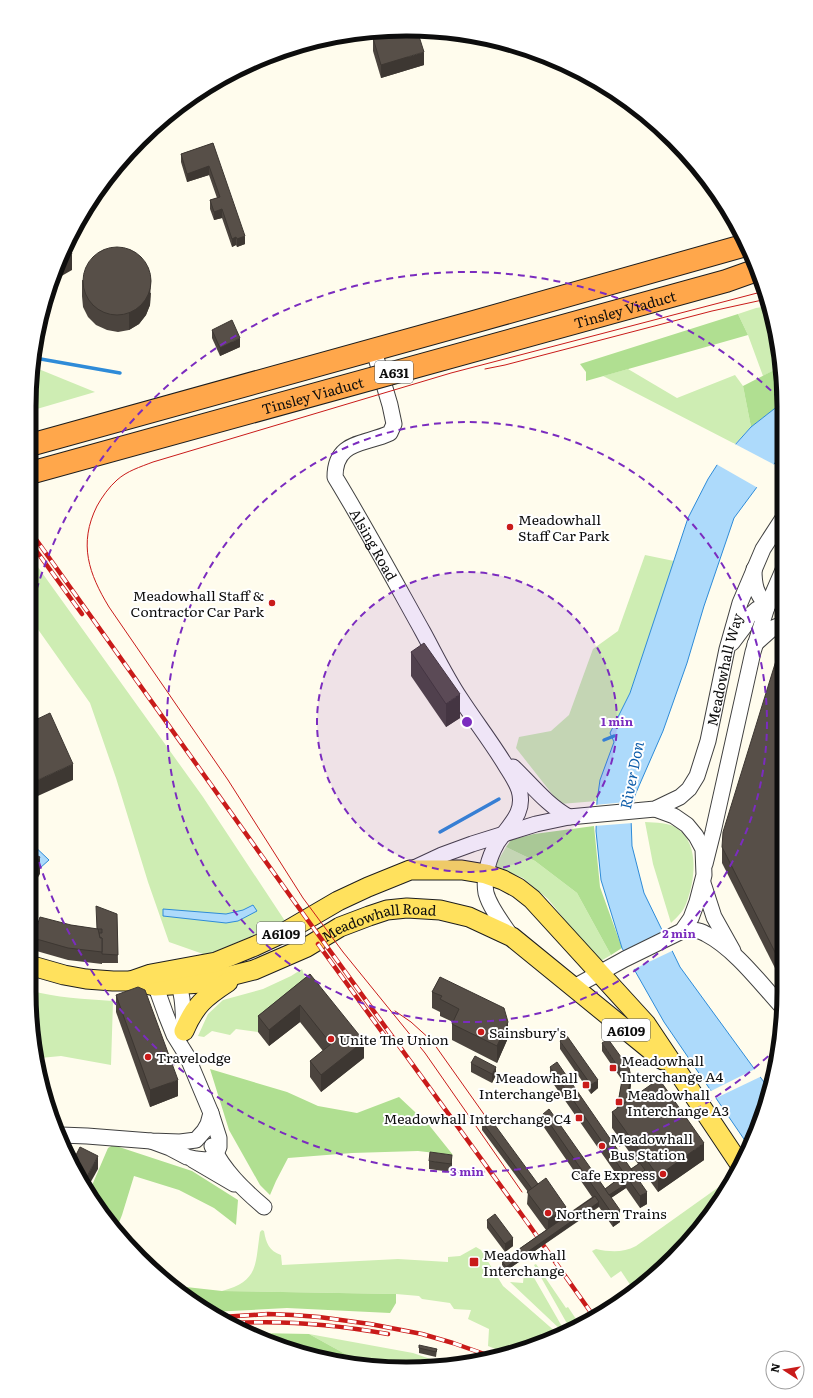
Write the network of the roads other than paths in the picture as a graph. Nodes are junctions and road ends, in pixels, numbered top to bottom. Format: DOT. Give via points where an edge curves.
graph roads {
  1 [pos="737,239"];
  2 [pos="741,247"];
  3 [pos="749,265"];
  4 [pos="752,272"];
  5 [pos="374,351"];
  6 [pos="36,437"];
  7 [pos="36,443"];
  8 [pos="36,465"];
  9 [pos="36,471"];
  10 [pos="777,528"];
  11 [pos="754,568"];
  12 [pos="777,584"];
  13 [pos="767,607"];
  14 [pos="777,626"];
  15 [pos="755,645"];
  16 [pos="727,649"];
  17 [pos="498,752"];
  18 [pos="655,809"];
  19 [pos="569,817"];
  20 [pos="506,832"];
  21 [pos="705,864"];
  22 [pos="410,870"];
  23 [pos="486,874"];
  24 [pos="703,883"];
  25 [pos="682,931"];
  26 [pos="512,937"];
  27 [pos="735,955"];
  28 [pos="36,967"];
  29 [pos="240,974"];
  30 [pos="599,974"];
  31 [pos="176,978"];
  32 [pos="153,980"];
  33 [pos="574,987"];
  34 [pos="777,1001"];
  35 [pos="184,1031"];
  36 [pos="187,1056"];
  37 [pos="679,1074"];
  38 [pos="211,1113"];
  39 [pos="204,1131"];
  40 [pos="65,1135"];
  41 [pos="151,1141"];
  42 [pos="180,1142"];
  43 [pos="187,1157"];
  44 [pos="223,1157"];
  45 [pos="737,1159"];
  46 [pos="244,1190"];
  47 [pos="264,1207"];
  1 -- 6 [label="highway, A631" via="477,315"];
  2 -- 7 [label="highway, Tinsley Viaduct"];
  3 -- 8 [label="highway, Tinsley Viaduct"];
  4 -- 9 [label="highway, Tinsley Viaduct / A631, bridge"];
  5 -- 17 [label="street, Alsing Road" via="394,424 390,433 380,438 349,446 335,466 336,476 460,698"];
  10 -- 11 [label="street, Meadowhall Way"];
  11 -- 13 [label="street" via="754,583"];
  11 -- 16 [label="street, Meadowhall Way" via="740,603"];
  12 -- 13 [label="street, Meadowhall Way"];
  13 -- 15 [label="street, Meadowhall Way"];
  13 -- 16 [label="street" via="757,609 748,618"];
  14 -- 15 [label="street"];
  15 -- 21 [label="street, Meadowhall Way"];
  16 -- 18 [label="street, Meadowhall Way" via="708,740 697,776 680,797"];
  17 -- 19 [label="street, Alsing Road" via="549,804"];
  17 -- 20 [label="street, Alsing Road" via="519,791 518,814"];
  18 -- 19 [label="street, Meadowhall Way"];
  18 -- 21 [label="street, Meadowhall Way" via="674,816 687,825 703,849"];
  19 -- 20 [label="street, Meadowhall Way"];
  20 -- 22 [label="street, Meadowhall Road" via="442,855"];
  20 -- 23 [label="street, Meadowhall Road" via="491,856"];
  21 -- 24 [label="street, Meadowhall Way"];
  22 -- 23 [label="main road, Meadowhall Road / A6109" via="462,870"];
  22 -- 31 [label="main road, Meadowhall Road / A6109" via="338,901 255,946"];
  23 -- 26 [label="street, Meadowhall Road" via="488,897"];
  23 -- 30 [label="main road, Meadowhall Road / A6109" via="518,888 532,899"];
  24 -- 25 [label="street, Meadowhall Way" via="692,918"];
  24 -- 27 [label="street" via="714,917"];
  25 -- 27 [label="street" via="694,930 705,933"];
  25 -- 30 [label="street, Meadowhall Way"];
  26 -- 29 [label="main road, Meadowhall Road / A6109" via="457,913 423,908 387,910 345,925 301,950"];
  26 -- 33 [label="main road, Meadowhall Road / A6109"];
  27 -- 34 [label="street"];
  28 -- 32 [label="main road, Meadowhall Road / A6109" via="86,979"];
  29 -- 31 [label="main road, Meadowhall Road / A6109" via="202,983"];
  29 -- 35 [label="main road" via="199,1004"];
  30 -- 33 [label="street, Meadowhall Way"];
  30 -- 37 [label="main road, Meadowhall Road / A6109" via="646,1024"];
  31 -- 32 [label="main road, Meadowhall Road / A6109"];
  31 -- 35 [label="street" via="182,992"];
  32 -- 36 [label="street" via="174,1035"];
  33 -- 37 [label="main road, Meadowhall Road / A6109"];
  35 -- 36 [label="street"];
  36 -- 38 [label="street"];
  37 -- 45 [label="main road, Meadowhall Road / A6109"];
  38 -- 39 [label="street"];
  38 -- 44 [label="street" via="220,1138 219,1147"];
  39 -- 42 [label="street" via="196,1140"];
  39 -- 44 [label="street"];
  40 -- 41 [label="street"];
  41 -- 42 [label="street"];
  41 -- 43 [label="street"];
  42 -- 44 [label="street"];
  43 -- 44 [label="street" via="206,1160"];
  43 -- 46 [label="street"];
  44 -- 46 [label="street" via="229,1172"];
  46 -- 47 [label="street"];
}
